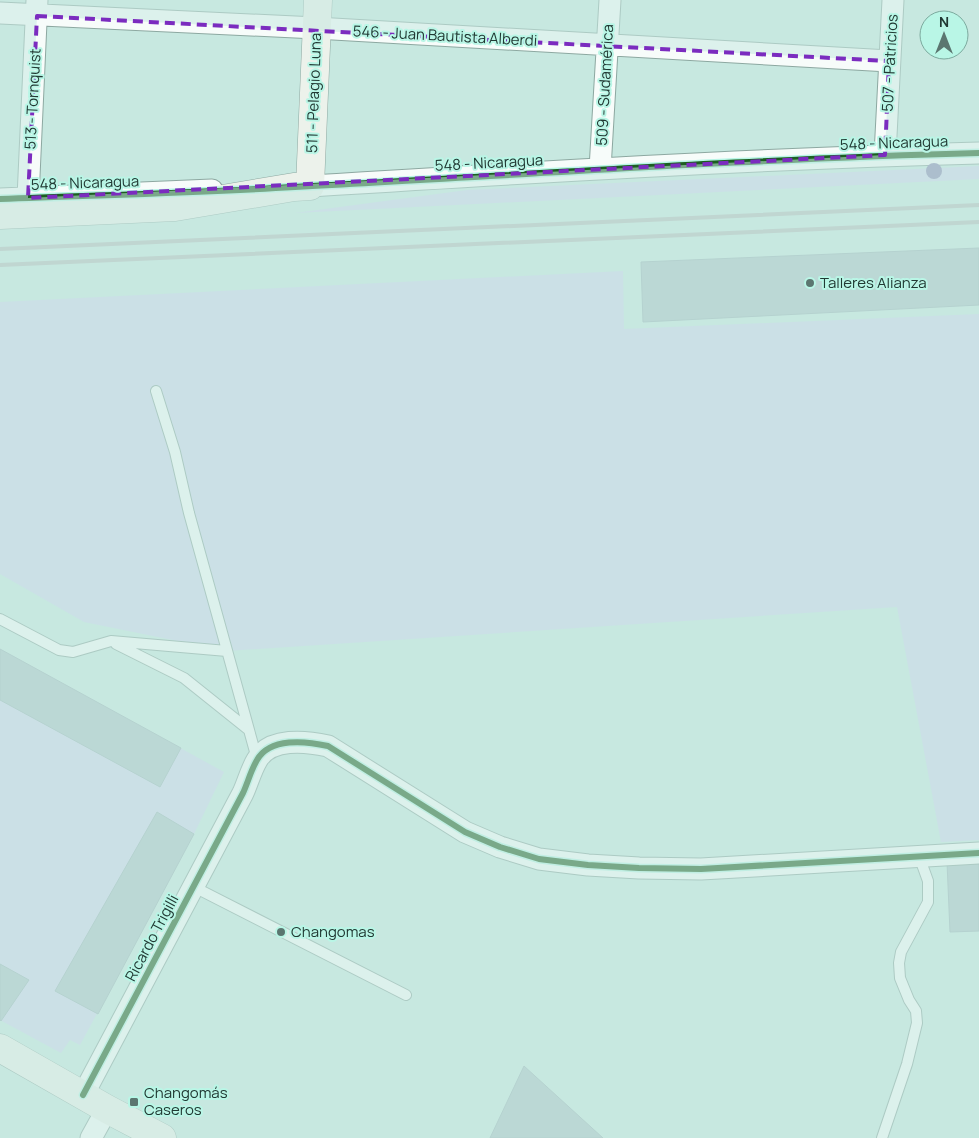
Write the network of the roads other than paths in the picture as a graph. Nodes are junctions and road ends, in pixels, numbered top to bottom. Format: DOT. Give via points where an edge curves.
graph roads {
  1 [pos="318,0"];
  2 [pos="610,0"];
  3 [pos="893,0"];
  4 [pos="37,8"];
  5 [pos="0,14"];
  6 [pos="316,28"];
  7 [pos="608,46"];
  8 [pos="889,61"];
  9 [pos="979,153"];
  10 [pos="885,156"];
  11 [pos="600,169"];
  12 [pos="302,187"];
  13 [pos="28,198"];
  14 [pos="0,199"];
  15 [pos="0,215"];
  16 [pos="156,391"];
  17 [pos="0,619"];
  18 [pos="111,641"];
  19 [pos="227,651"];
  20 [pos="249,730"];
  21 [pos="257,759"];
  22 [pos="979,853"];
  23 [pos="919,856"];
  24 [pos="194,887"];
  25 [pos="406,995"];
  26 [pos="0,1048"];
  27 [pos="83,1095"];
  28 [pos="107,1109"];
  29 [pos="91,1138"];
  30 [pos="162,1138"];
  31 [pos="882,1138"];
  1 -- 6 [label="street, 511 - Pelagio Luna"];
  2 -- 7 [label="street, 509 - Sudamérica"];
  3 -- 8 [label="street, 507 - Patricios"];
  4 -- 5 [label="street, 546 - Juan Bautista Alberdi"];
  4 -- 6 [label="street, 546 - Juan Bautista Alberdi"];
  4 -- 13 [label="street, 513 - Tornquist"];
  6 -- 7 [label="street, 546 - Juan Bautista Alberdi"];
  6 -- 12 [label="street, 511 - Pelagio Luna"];
  7 -- 8 [label="street, 546 - Juan Bautista Alberdi"];
  7 -- 11 [label="street, 509 - Sudamérica"];
  8 -- 10 [label="street, 507 - Patricios"];
  9 -- 10 [label="street, 548 - Nicaragua"];
  10 -- 11 [label="street, 548 - Nicaragua"];
  11 -- 12 [label="street, 548 - Nicaragua"];
  12 -- 13 [label="street, 548 - Nicaragua"];
  12 -- 15 [label="street" via="175,207"];
  13 -- 14 [label="street, 548 - Nicaragua"];
  16 -- 19 [label="lane"];
  17 -- 18 [label="lane" via="59,650 73,652"];
  18 -- 19 [label="lane"];
  18 -- 20 [label="lane" via="184,678"];
  19 -- 20 [label="lane"];
  20 -- 21 [label="lane"];
  21 -- 23 [label="street" via="276,745 312,742 328,746 465,832 539,859 622,868 701,869"];
  21 -- 24 [label="street, Ricardo Trigilli"];
  22 -- 23 [label="street"];
  23 -- 31 [label="lane" via="928,881 928,902 901,952 899,963 900,978 916,1011 917,1023"];
  24 -- 25 [label="lane"];
  24 -- 27 [label="street, Ricardo Trigilli"];
  26 -- 27 [label="street"];
  27 -- 28 [label="street"];
  28 -- 29 [label="street"];
  28 -- 30 [label="street"];
}
